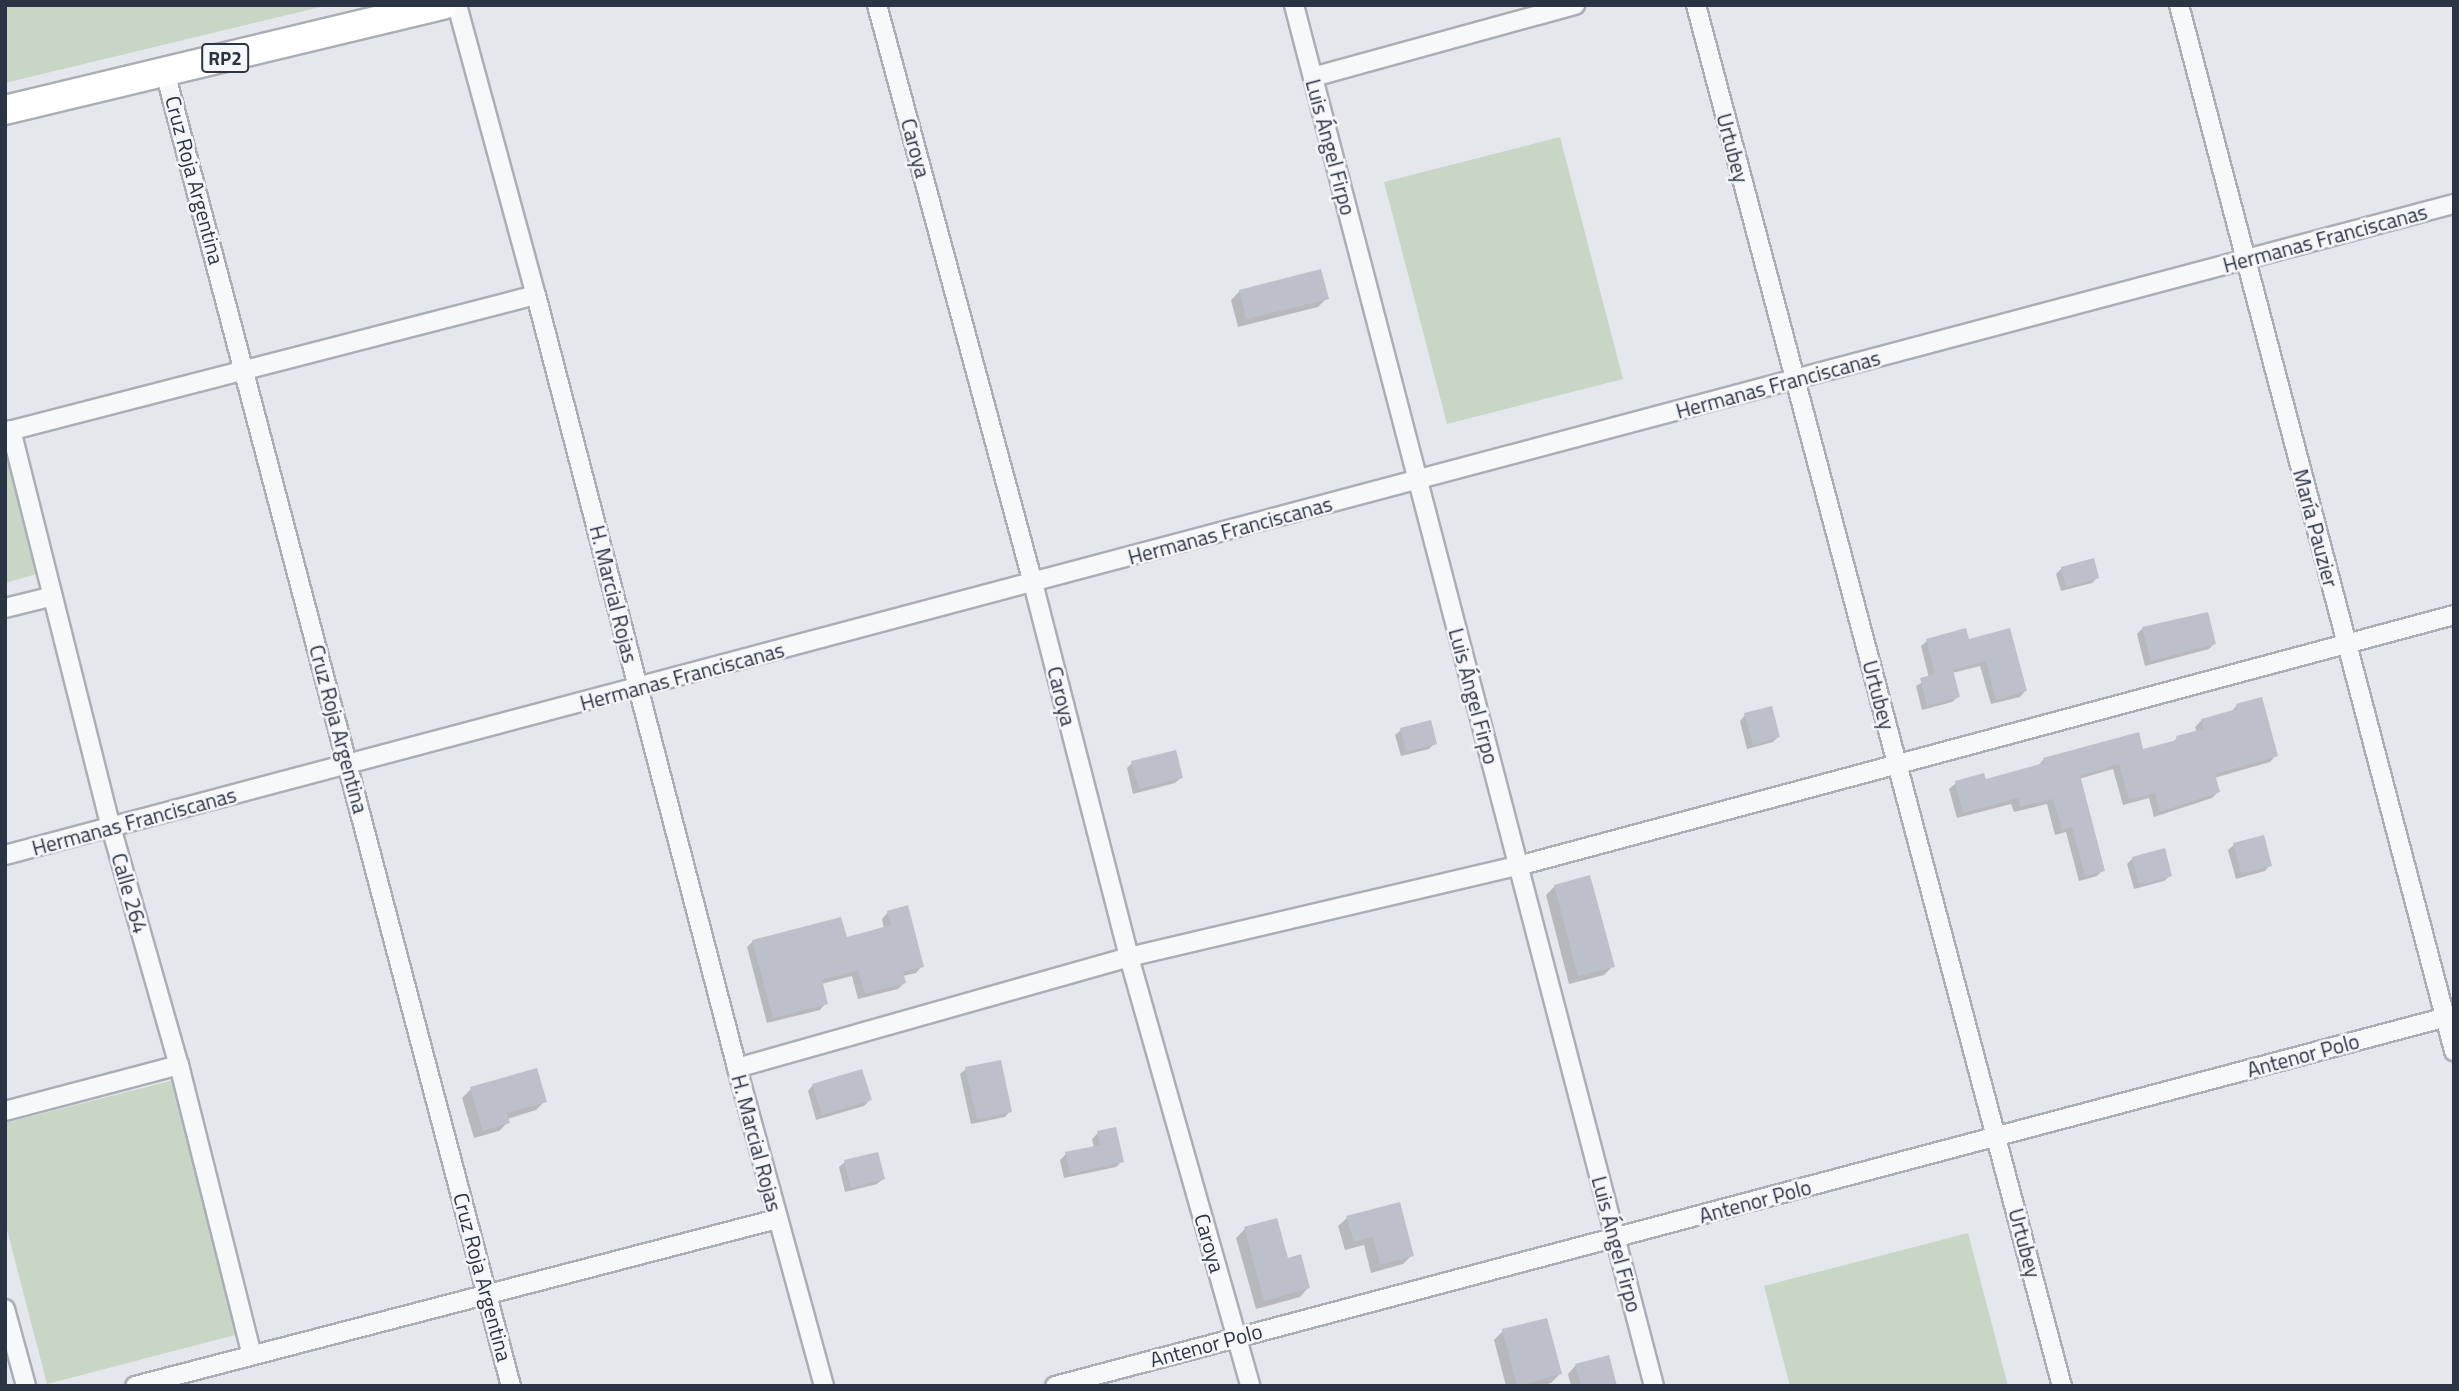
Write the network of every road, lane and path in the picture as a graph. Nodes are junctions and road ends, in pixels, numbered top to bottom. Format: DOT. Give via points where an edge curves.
graph roads {
  1 [pos="444,5"];
  2 [pos="457,5"];
  3 [pos="877,5"];
  4 [pos="1294,5"];
  5 [pos="1576,5"];
  6 [pos="1696,5"];
  7 [pos="2179,5"];
  8 [pos="165,72"];
  9 [pos="1312,76"];
  10 [pos="5,110"];
  11 [pos="2454,204"];
  12 [pos="2246,260"];
  13 [pos="536,295"];
  14 [pos="246,371"];
  15 [pos="1795,380"];
  16 [pos="8,431"];
  17 [pos="1417,480"];
  18 [pos="1033,583"];
  19 [pos="52,596"];
  20 [pos="5,608"];
  21 [pos="2454,615"];
  22 [pos="2347,643"];
  23 [pos="638,687"];
  24 [pos="1897,764"];
  25 [pos="348,765"];
  26 [pos="111,827"];
  27 [pos="5,855"];
  28 [pos="1518,866"];
  29 [pos="1129,957"];
  30 [pos="2449,1016"];
  31 [pos="2454,1051"];
  32 [pos="179,1065"];
  33 [pos="737,1068"];
  34 [pos="5,1111"];
  35 [pos="1996,1137"];
  36 [pos="778,1219"];
  37 [pos="1615,1238"];
  38 [pos="488,1296"];
  39 [pos="5,1309"];
  40 [pos="1236,1337"];
  41 [pos="252,1354"];
  42 [pos="26,1386"];
  43 [pos="135,1386"];
  44 [pos="511,1386"];
  45 [pos="824,1386"];
  46 [pos="1055,1386"];
  47 [pos="1250,1386"];
  48 [pos="1654,1386"];
  49 [pos="2062,1386"];
  1 -- 8 [label="main road, RP2"];
  2 -- 13 [label="street, H. Marcial Rojas"];
  3 -- 18 [label="street, Caroya"];
  4 -- 9 [label="street, Luis Ángel Firpo"];
  5 -- 9 [label="street"];
  6 -- 15 [label="street, Urtubey"];
  7 -- 12 [label="street, María Pauzier"];
  8 -- 10 [label="main road, RP2"];
  8 -- 14 [label="street, Cruz Roja Argentina"];
  9 -- 17 [label="street, Luis Ángel Firpo"];
  11 -- 12 [label="street, Hermanas Franciscanas"];
  12 -- 15 [label="street, Hermanas Franciscanas"];
  12 -- 22 [label="street, María Pauzier"];
  13 -- 14 [label="street"];
  13 -- 23 [label="street, H. Marcial Rojas"];
  14 -- 16 [label="street"];
  14 -- 25 [label="street, Cruz Roja Argentina"];
  15 -- 17 [label="street, Hermanas Franciscanas"];
  15 -- 24 [label="street, Urtubey"];
  16 -- 19 [label="street, Calle 264"];
  17 -- 18 [label="street, Hermanas Franciscanas"];
  17 -- 28 [label="street, Luis Ángel Firpo"];
  18 -- 23 [label="street, Hermanas Franciscanas"];
  18 -- 29 [label="street, Caroya"];
  19 -- 20 [label="street"];
  19 -- 26 [label="street, Calle 264"];
  21 -- 22 [label="street"];
  22 -- 24 [label="street"];
  22 -- 30 [label="street, María Pauzier"];
  23 -- 25 [label="street, Hermanas Franciscanas"];
  23 -- 33 [label="street, H. Marcial Rojas"];
  24 -- 28 [label="street"];
  24 -- 35 [label="street, Urtubey"];
  25 -- 26 [label="street, Hermanas Franciscanas"];
  25 -- 38 [label="street, Cruz Roja Argentina"];
  26 -- 27 [label="street, Hermanas Franciscanas"];
  26 -- 32 [label="street, Calle 264"];
  28 -- 29 [label="street"];
  28 -- 37 [label="street, Luis Ángel Firpo"];
  29 -- 33 [label="street"];
  29 -- 40 [label="street, Caroya"];
  30 -- 31 [label="street, María Pauzier"];
  30 -- 35 [label="street, Antenor Polo"];
  32 -- 34 [label="street"];
  32 -- 41 [label="street, Calle 264"];
  33 -- 36 [label="street, H. Marcial Rojas"];
  35 -- 37 [label="street, Antenor Polo"];
  35 -- 49 [label="street, Urtubey"];
  36 -- 38 [label="street"];
  36 -- 45 [label="street, H. Marcial Rojas"];
  37 -- 40 [label="street, Antenor Polo"];
  37 -- 48 [label="street, Luis Ángel Firpo"];
  38 -- 41 [label="street"];
  38 -- 44 [label="street, Cruz Roja Argentina"];
  39 -- 42 [label="street"];
  40 -- 46 [label="street, Antenor Polo"];
  40 -- 47 [label="street, Caroya"];
  41 -- 43 [label="street"];
}
